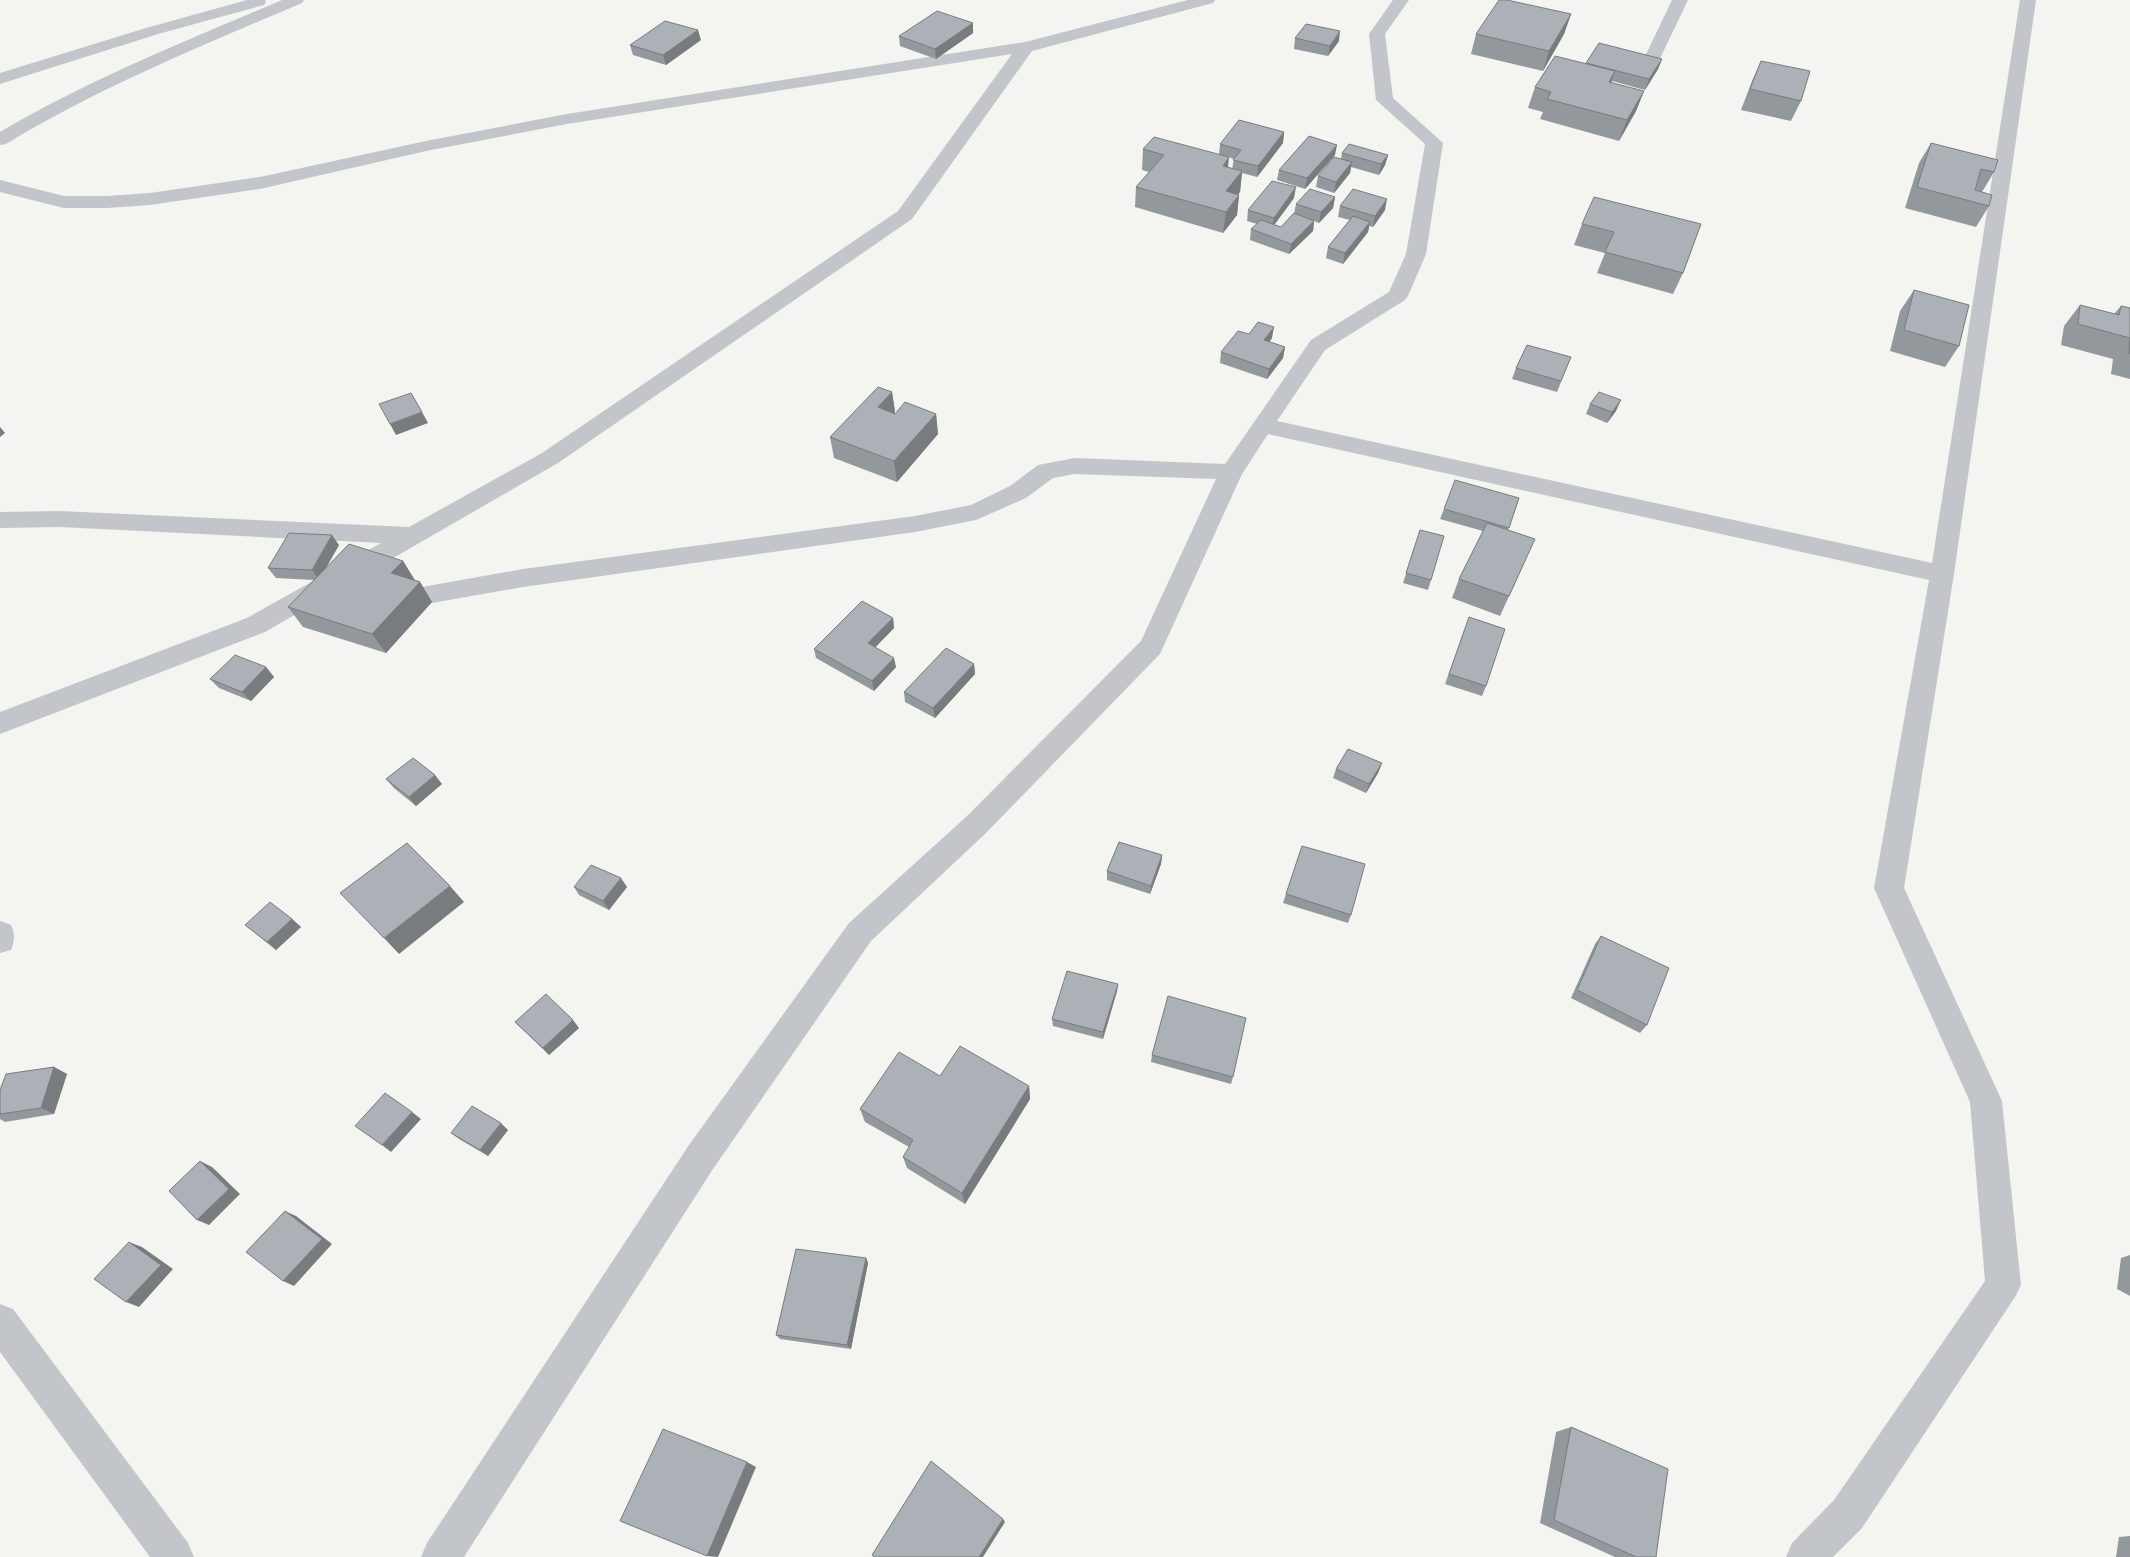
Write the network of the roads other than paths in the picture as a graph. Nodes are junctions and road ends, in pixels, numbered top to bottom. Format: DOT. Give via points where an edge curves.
graph roads {
  1 [pos="266,0"];
  2 [pos="296,0"];
  3 [pos="1206,0"];
  4 [pos="1401,0"];
  5 [pos="1680,0"];
  6 [pos="2028,0"];
  7 [pos="1026,47"];
  8 [pos="1646,71"];
  9 [pos="0,79"];
  10 [pos="0,140"];
  11 [pos="0,186"];
  12 [pos="1265,426"];
  13 [pos="1231,472"];
  14 [pos="0,520"];
  15 [pos="412,536"];
  16 [pos="1942,574"];
  17 [pos="370,605"];
  18 [pos="322,613"];
  19 [pos="256,625"];
  20 [pos="0,723"];
  21 [pos="0,934"];
  22 [pos="0,940"];
  23 [pos="0,1322"];
  24 [pos="174,1557"];
  25 [pos="441,1557"];
  26 [pos="1806,1557"];
  1 -- 9 [label="street" via="152,31"];
  2 -- 10 [label="street" via="85,92"];
  3 -- 7 [label="street"];
  4 -- 12 [label="street" via="1377,34 1385,100 1434,143 1416,254 1398,296 1318,345"];
  5 -- 8 [label="street"];
  6 -- 16 [label="street"];
  7 -- 11 [label="street" via="567,119 260,183 150,199 64,202"];
  7 -- 15 [label="street" via="905,215 550,458"];
  12 -- 13 [label="street"];
  12 -- 16 [label="street"];
  13 -- 17 [label="street" via="1075,466 1046,471 1018,492 976,512 915,524 523,578"];
  13 -- 25 [label="street" via="1151,647 976,825 860,932 701,1157"];
  14 -- 15 [label="street"];
  15 -- 19 [label="street"];
  16 -- 26 [label="street" via="1889,888 1986,1101 2003,1285 1848,1514"];
  18 -- 19 [label="street"];
  19 -- 20 [label="street"];
  21 -- 22 [label="street"];
  23 -- 24 [label="street"];
}
